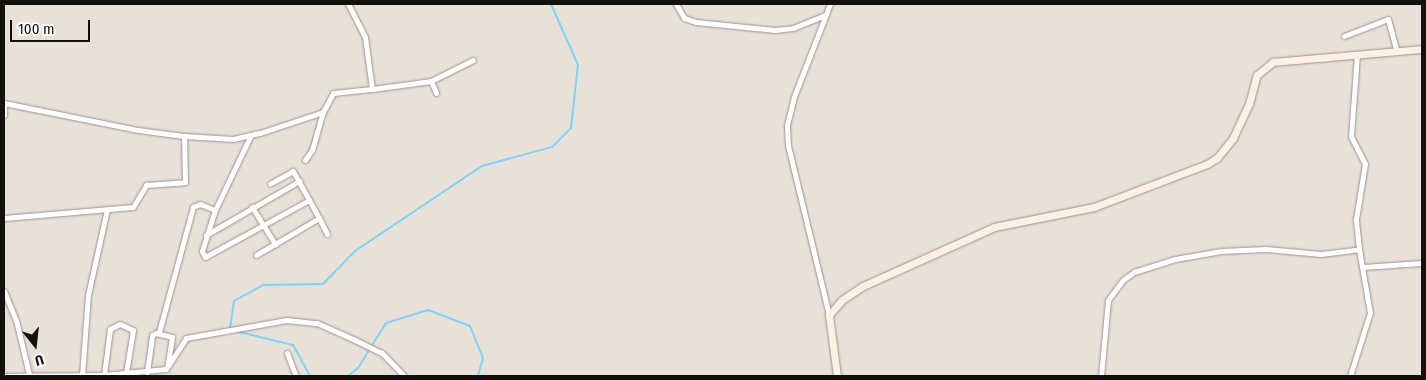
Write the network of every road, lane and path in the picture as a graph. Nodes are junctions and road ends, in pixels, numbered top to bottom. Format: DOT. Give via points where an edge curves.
graph roads {
  1 [pos="348,4"];
  2 [pos="676,4"];
  3 [pos="830,4"];
  4 [pos="826,15"];
  5 [pos="1344,36"];
  6 [pos="1422,49"];
  7 [pos="1397,52"];
  8 [pos="1357,55"];
  9 [pos="473,60"];
  10 [pos="431,80"];
  11 [pos="372,90"];
  12 [pos="436,93"];
  13 [pos="4,103"];
  14 [pos="323,112"];
  15 [pos="4,115"];
  16 [pos="251,135"];
  17 [pos="184,136"];
  18 [pos="305,160"];
  19 [pos="299,180"];
  20 [pos="270,184"];
  21 [pos="309,200"];
  22 [pos="252,207"];
  23 [pos="107,210"];
  24 [pos="215,210"];
  25 [pos="4,218"];
  26 [pos="319,218"];
  27 [pos="264,226"];
  28 [pos="327,234"];
  29 [pos="206,235"];
  30 [pos="275,244"];
  31 [pos="1359,249"];
  32 [pos="256,255"];
  33 [pos="1422,263"];
  34 [pos="1362,267"];
  35 [pos="4,290"];
  36 [pos="6,304"];
  37 [pos="829,315"];
  38 [pos="159,332"];
  39 [pos="287,353"];
  40 [pos="166,369"];
  41 [pos="147,372"];
  42 [pos="126,373"];
  43 [pos="29,374"];
  44 [pos="82,375"];
  45 [pos="104,375"];
  46 [pos="4,376"];
  47 [pos="296,376"];
  48 [pos="404,376"];
  49 [pos="837,376"];
  50 [pos="1101,376"];
  51 [pos="1350,376"];
  1 -- 11 [label="street" via="366,38"];
  2 -- 4 [label="street" via="684,18 696,22 775,30 793,28"];
  3 -- 4 [label="street"];
  4 -- 37 [label="street" via="795,94 787,125 788,144"];
  5 -- 7 [label="street" via="1386,18 1391,23"];
  6 -- 7 [label="street"];
  7 -- 8 [label="street"];
  8 -- 31 [label="street" via="1351,136 1365,164 1356,218"];
  8 -- 37 [label="street" via="1279,60 1261,68 1233,138 1217,158 1207,164 1094,207 1010,223 972,235 864,286 842,300"];
  9 -- 10 [label="street"];
  10 -- 11 [label="street"];
  10 -- 12 [label="street"];
  11 -- 14 [label="street" via="332,93"];
  13 -- 15 [label="street"];
  13 -- 17 [label="street"];
  14 -- 16 [label="street"];
  14 -- 18 [label="street" via="312,150"];
  16 -- 17 [label="street" via="234,139"];
  16 -- 24 [label="street"];
  17 -- 23 [label="street" via="185,182 146,185 135,206"];
  19 -- 20 [label="street" via="293,171"];
  19 -- 21 [label="street"];
  19 -- 22 [label="street"];
  21 -- 26 [label="street"];
  21 -- 27 [label="street"];
  22 -- 27 [label="street"];
  22 -- 29 [label="street"];
  23 -- 25 [label="street"];
  23 -- 44 [label="street" via="88,295"];
  24 -- 29 [label="street"];
  24 -- 38 [label="street" via="200,204 193,208"];
  26 -- 28 [label="street"];
  26 -- 30 [label="street"];
  27 -- 29 [label="street" via="205,257 202,251"];
  27 -- 30 [label="street"];
  30 -- 32 [label="street"];
  31 -- 34 [label="street"];
  31 -- 50 [label="street" via="1321,254 1266,249 1221,251 1176,259 1134,272 1122,280 1108,300"];
  33 -- 34 [label="street"];
  34 -- 51 [label="street" via="1370,312"];
  35 -- 36 [label="street"];
  36 -- 43 [label="street" via="16,320"];
  37 -- 49 [label="street"];
  39 -- 47 [label="street"];
  40 -- 41 [label="street"];
  40 -- 41 [label="street" via="173,338 156,333 152,336"];
  40 -- 48 [label="street" via="186,338 286,320 317,323 382,352"];
  41 -- 42 [label="street"];
  42 -- 45 [label="street"];
  42 -- 45 [label="street" via="133,330 120,324 110,329"];
  43 -- 44 [label="street"];
  43 -- 46 [label="street"];
  44 -- 45 [label="street"];
}
